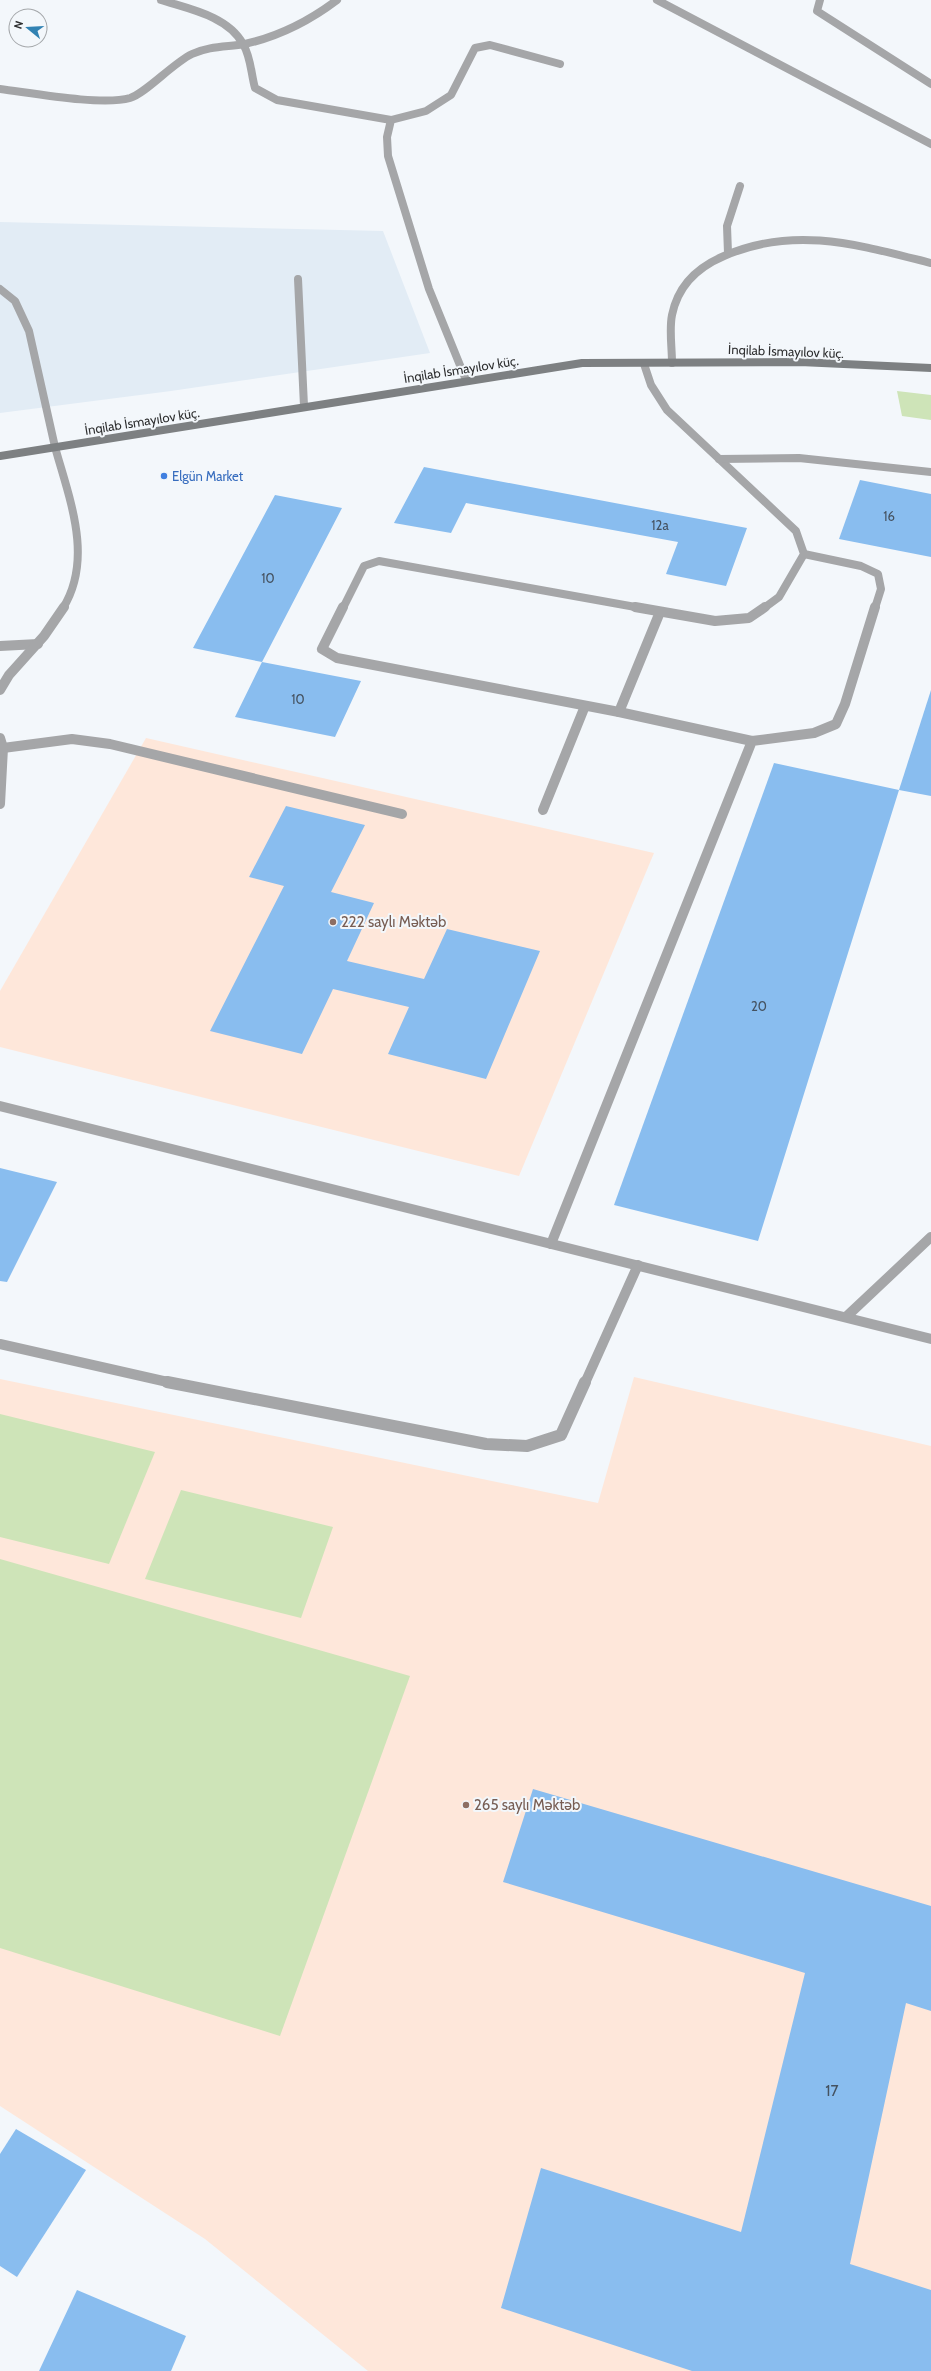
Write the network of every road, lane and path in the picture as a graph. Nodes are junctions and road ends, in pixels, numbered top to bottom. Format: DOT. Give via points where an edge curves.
graph roads {
  1 [pos="161,0"];
  2 [pos="338,0"];
  3 [pos="657,0"];
  4 [pos="820,0"];
  5 [pos="243,44"];
  6 [pos="560,64"];
  7 [pos="931,84"];
  8 [pos="0,89"];
  9 [pos="391,120"];
  10 [pos="931,144"];
  11 [pos="740,186"];
  12 [pos="728,253"];
  13 [pos="931,262"];
  14 [pos="298,279"];
  15 [pos="0,289"];
  16 [pos="672,363"];
  17 [pos="644,364"];
  18 [pos="931,368"];
  19 [pos="466,380"];
  20 [pos="304,406"];
  21 [pos="55,447"];
  22 [pos="0,456"];
  23 [pos="719,459"];
  24 [pos="931,472"];
  25 [pos="804,554"];
  26 [pos="660,612"];
  27 [pos="38,644"];
  28 [pos="0,646"];
  29 [pos="2,679"];
  30 [pos="0,690"];
  31 [pos="585,706"];
  32 [pos="619,712"];
  33 [pos="0,738"];
  34 [pos="752,741"];
  35 [pos="3,748"];
  36 [pos="0,804"];
  37 [pos="543,810"];
  38 [pos="402,814"];
  39 [pos="0,1106"];
  40 [pos="931,1237"];
  41 [pos="551,1244"];
  42 [pos="638,1265"];
  43 [pos="846,1317"];
  44 [pos="931,1339"];
  45 [pos="0,1344"];
  1 -- 5 [label="street" via="219,22 230,28"];
  2 -- 5 [label="street" via="278,36"];
  3 -- 10 [label="street"];
  4 -- 7 [label="street" via="817,11"];
  5 -- 8 [label="street" via="210,47 190,55 131,98 108,101"];
  5 -- 9 [label="street" via="255,88 277,100"];
  6 -- 9 [label="street" via="490,46 475,48 451,95 426,111"];
  9 -- 19 [label="street" via="387,137 388,156 429,289"];
  11 -- 12 [label="street" via="726,220"];
  12 -- 13 [label="street" via="762,241 797,237 839,241"];
  12 -- 16 [label="street" via="699,268 687,282 672,315"];
  14 -- 20 [label="street"];
  15 -- 21 [label="street" via="15,301 29,331"];
  16 -- 17 [label="main road, İnqilab İsmayılov küç."];
  16 -- 18 [label="main road, İnqilab İsmayılov küç." via="720,361"];
  17 -- 19 [label="main road, İnqilab İsmayılov küç." via="582,363"];
  17 -- 23 [label="street" via="652,385 667,410"];
  19 -- 20 [label="main road, İnqilab İsmayılov küç."];
  20 -- 21 [label="main road, İnqilab İsmayılov küç."];
  21 -- 22 [label="main road, İnqilab İsmayılov küç."];
  21 -- 27 [label="street" via="79,558 74,586 61,612"];
  23 -- 24 [label="street" via="782,456"];
  23 -- 25 [label="street" via="796,531"];
  25 -- 26 [label="street" via="779,597 749,618 715,621"];
  25 -- 34 [label="street" via="860,566 878,574 881,589 845,704 836,724 814,733"];
  26 -- 31 [label="street" via="379,561 364,566 322,649 337,658"];
  26 -- 32 [label="street"];
  27 -- 28 [label="street"];
  27 -- 29 [label="street"];
  29 -- 30 [label="street"];
  31 -- 32 [label="street"];
  31 -- 37 [label="street"];
  32 -- 34 [label="street"];
  33 -- 35 [label="street"];
  34 -- 41 [label="street"];
  35 -- 36 [label="street"];
  35 -- 38 [label="street" via="72,739 110,744"];
  39 -- 41 [label="street"];
  40 -- 43 [label="street"];
  41 -- 42 [label="street"];
  42 -- 43 [label="street"];
  42 -- 45 [label="street" via="561,1435 527,1446 486,1444 182,1385"];
  43 -- 44 [label="street"];
}
